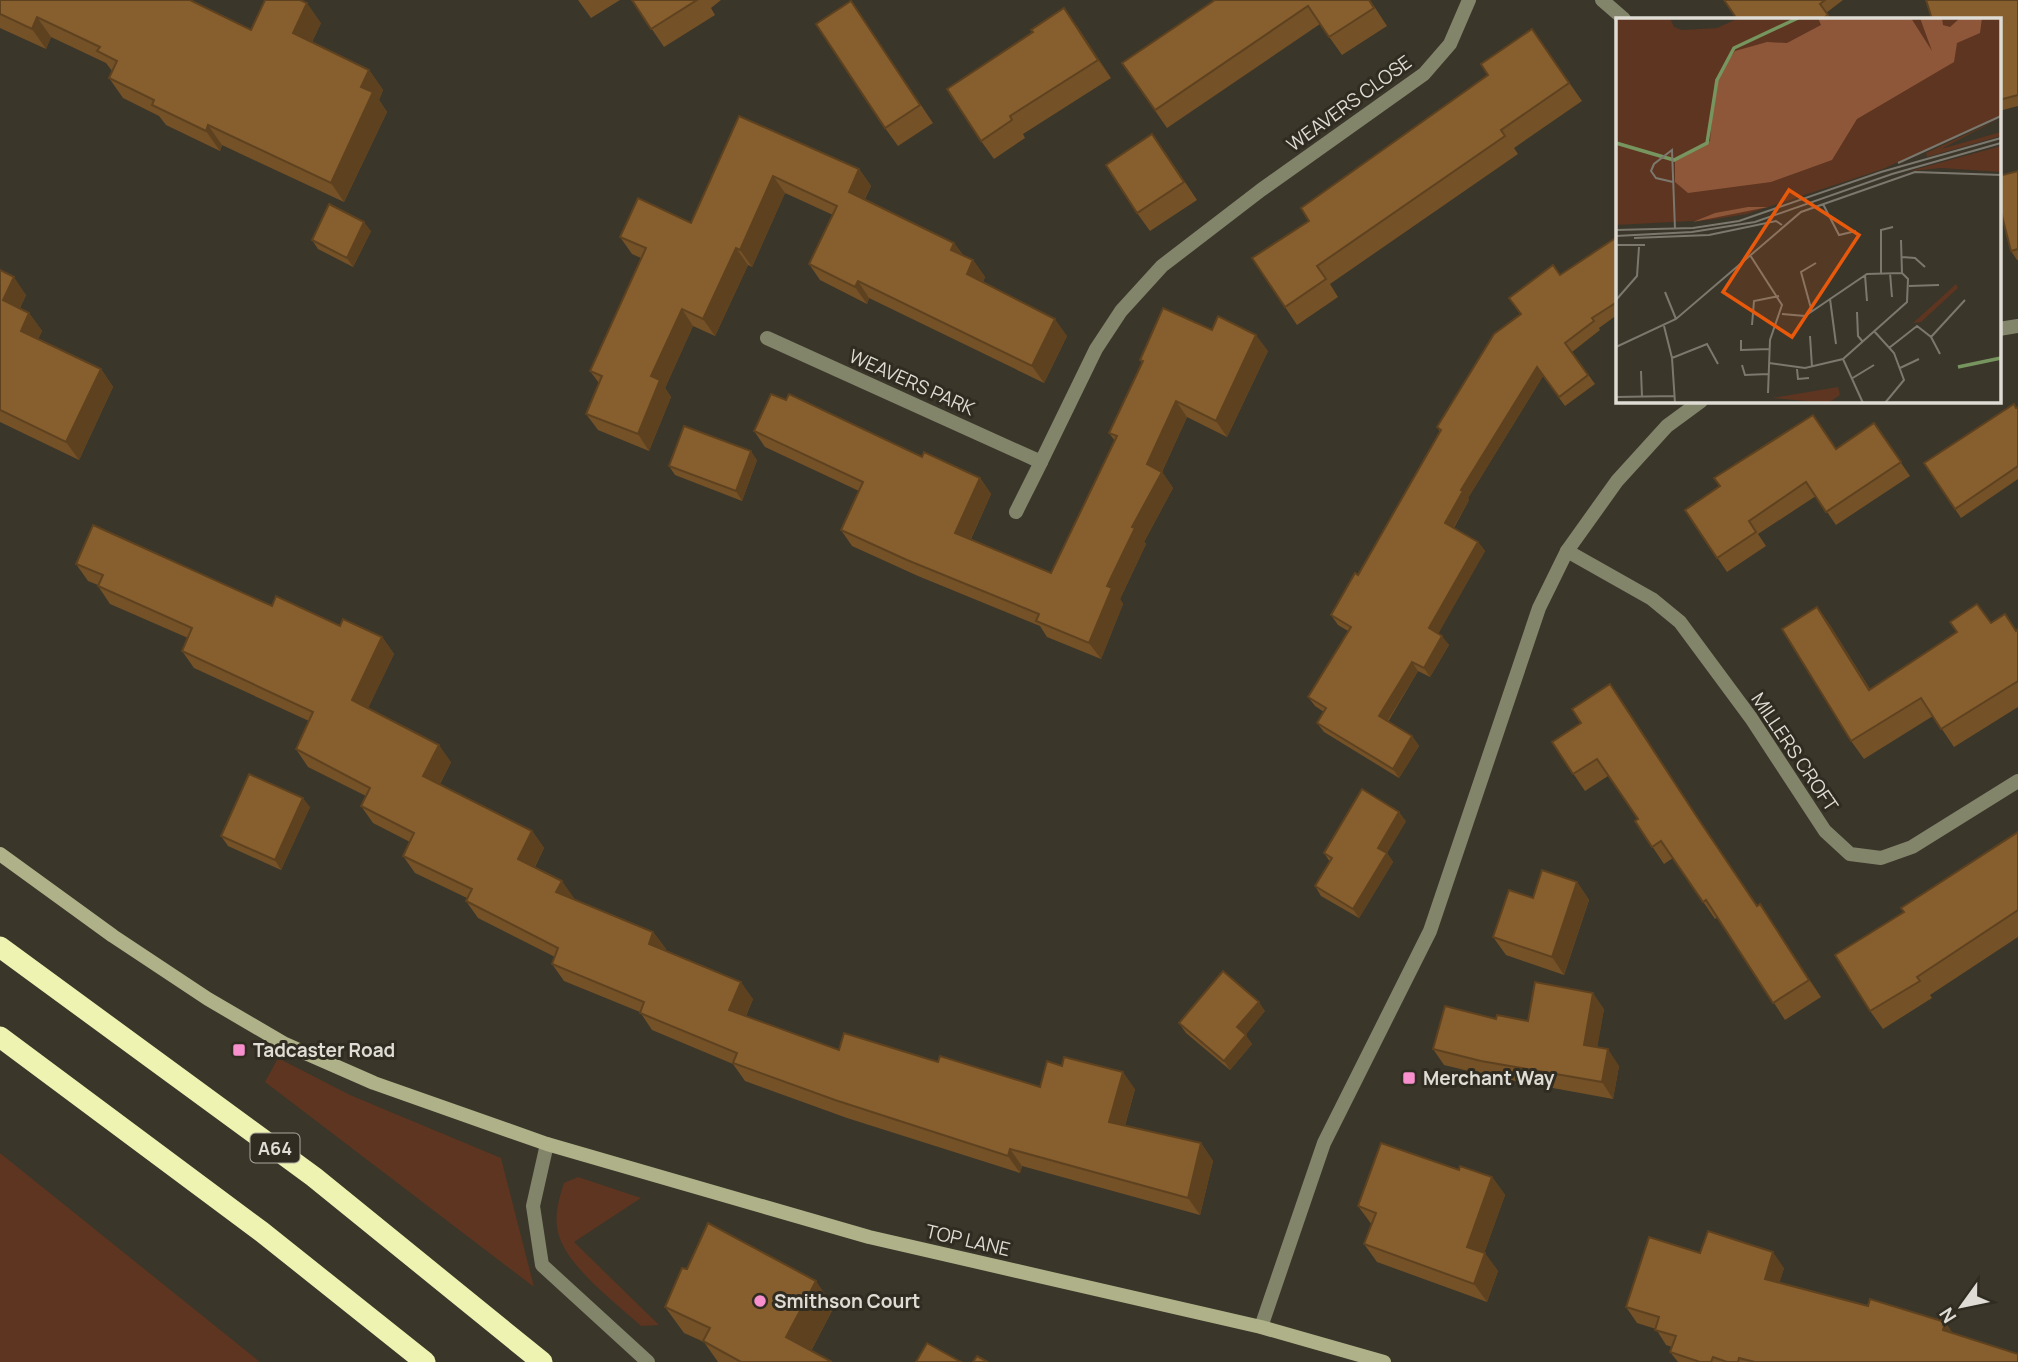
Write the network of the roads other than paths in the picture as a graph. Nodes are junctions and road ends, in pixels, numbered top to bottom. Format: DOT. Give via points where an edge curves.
graph roads {
  1 [pos="1469,0"];
  2 [pos="1602,0"];
  3 [pos="1623,18"];
  4 [pos="2018,326"];
  5 [pos="2000,328"];
  6 [pos="767,338"];
  7 [pos="1700,402"];
  8 [pos="1041,461"];
  9 [pos="1016,512"];
  10 [pos="1567,551"];
  11 [pos="2018,781"];
  12 [pos="0,855"];
  13 [pos="0,947"];
  14 [pos="0,1037"];
  15 [pos="547,1144"];
  16 [pos="1261,1328"];
  17 [pos="425,1362"];
  18 [pos="542,1362"];
  19 [pos="648,1362"];
  20 [pos="1384,1362"];
  1 -- 8 [label="street, WEAVERS CLOSE" via="1450,44 1424,74 1162,266 1121,311 1096,349"];
  2 -- 3 [label="street"];
  4 -- 5 [label="street"];
  6 -- 8 [label="street, WEAVERS PARK"];
  7 -- 10 [label="street" via="1667,426 1617,481"];
  8 -- 9 [label="street"];
  10 -- 11 [label="street, MILLERS CROFT" via="1653,599 1681,622 1825,831 1850,854 1881,858 1912,847"];
  10 -- 16 [label="street" via="1539,608 1430,931 1324,1143"];
  12 -- 15 [label="street" via="208,999 285,1044 374,1083"];
  13 -- 18 [label="highway, A64" via="314,1177"];
  14 -- 17 [label="highway" via="262,1231"];
  15 -- 16 [label="street, TOP LANE" via="869,1237"];
  15 -- 19 [label="street" via="533,1206 542,1265"];
  16 -- 20 [label="street, TOP LANE"];
}
